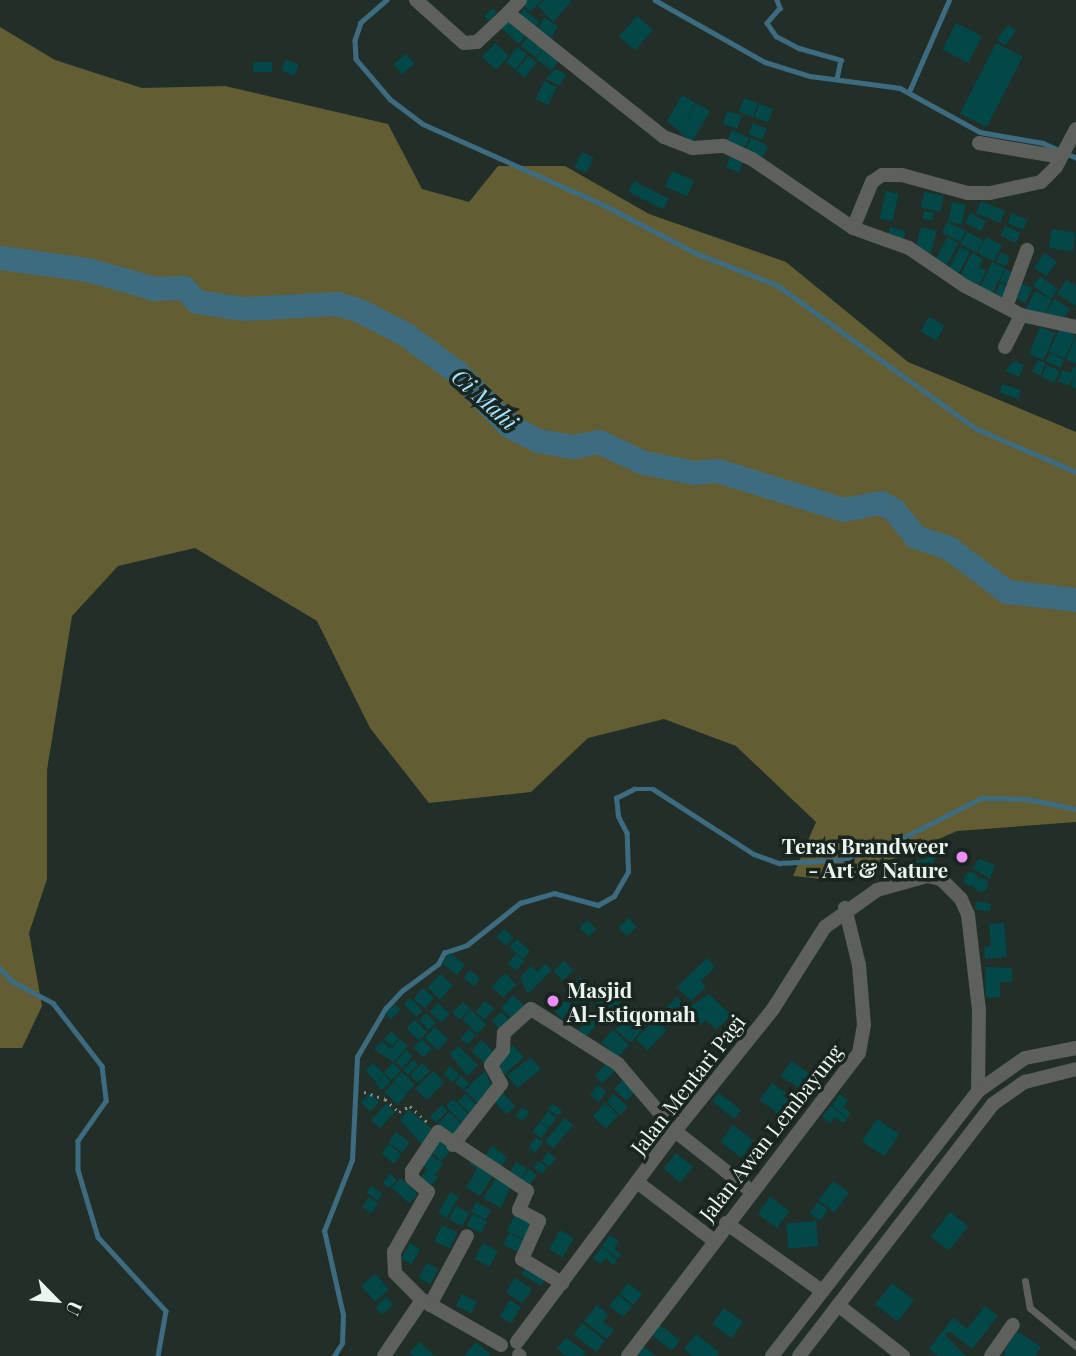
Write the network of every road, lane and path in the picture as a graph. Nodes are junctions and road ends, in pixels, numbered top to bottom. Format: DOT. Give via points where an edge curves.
graph roads {
  1 [pos="416,0"];
  2 [pos="520,0"];
  3 [pos="509,13"];
  4 [pos="1076,129"];
  5 [pos="979,143"];
  6 [pos="1060,157"];
  7 [pos="853,228"];
  8 [pos="1027,250"];
  9 [pos="1006,307"];
  10 [pos="1021,315"];
  11 [pos="1076,327"];
  12 [pos="1005,347"];
  13 [pos="845,908"];
  14 [pos="1076,1048"];
  15 [pos="1076,1069"];
  16 [pos="978,1091"];
  17 [pos="364,1092"];
  18 [pos="675,1131"];
  19 [pos="438,1132"];
  20 [pos="453,1145"];
  21 [pos="637,1182"];
  22 [pos="751,1191"];
  23 [pos="726,1223"];
  24 [pos="467,1236"];
  25 [pos="713,1240"];
  26 [pos="1025,1280"];
  27 [pos="562,1283"];
  28 [pos="822,1290"];
  29 [pos="426,1302"];
  30 [pos="838,1305"];
  31 [pos="1013,1325"];
  32 [pos="1076,1346"];
  33 [pos="502,1351"];
  34 [pos="519,1352"];
  35 [pos="384,1356"];
  36 [pos="628,1356"];
  37 [pos="772,1356"];
  38 [pos="799,1356"];
  39 [pos="903,1356"];
  40 [pos="991,1356"];
  1 -- 3 [label="street" via="464,43 477,41"];
  2 -- 3 [label="street"];
  3 -- 7 [label="street" via="664,137 692,148 724,146 752,159"];
  4 -- 6 [label="street"];
  5 -- 6 [label="street"];
  6 -- 7 [label="street" via="1047,180 990,193 882,175 872,182"];
  7 -- 9 [label="street" via="909,248"];
  8 -- 9 [label="street"];
  9 -- 10 [label="street"];
  10 -- 11 [label="street"];
  10 -- 12 [label="street"];
  13 -- 16 [label="street, Jalan Mentari Pagi" via="877,890 927,876 942,879 961,899 968,915 979,1010"];
  13 -- 18 [label="street, Jalan Mentari Pagi" via="825,927 773,1009"];
  13 -- 22 [label="street, Jalan Awan Lembayung" via="859,965 863,1042 852,1065"];
  14 -- 16 [label="street" via="1025,1058"];
  15 -- 30 [label="street" via="1025,1082 993,1104"];
  16 -- 28 [label="street"];
  17 -- 19 [label="path" via="385,1099 399,1112 410,1106"];
  18 -- 20 [label="street" via="618,1064 531,1009 503,1033 503,1050 491,1065 501,1084"];
  18 -- 21 [label="street, Jalan Mentari Pagi"];
  18 -- 22 [label="street"];
  19 -- 20 [label="street"];
  19 -- 29 [label="street" via="412,1171 412,1178 428,1192 398,1242 395,1273"];
  20 -- 27 [label="street" via="527,1191 519,1209 539,1221 522,1259"];
  21 -- 25 [label="street"];
  21 -- 27 [label="street, Jalan Mentari Pagi"];
  22 -- 23 [label="street, Jalan Awan Lembayung"];
  23 -- 25 [label="street, Jalan Awan Lembayung"];
  23 -- 28 [label="street"];
  24 -- 29 [label="street"];
  25 -- 36 [label="street, Jalan Awan Lembayung"];
  26 -- 32 [label="lane" via="1030,1308"];
  27 -- 34 [label="street, Jalan Mentari Pagi"];
  28 -- 30 [label="street" via="838,1292"];
  28 -- 37 [label="street"];
  29 -- 33 [label="street"];
  29 -- 35 [label="street"];
  30 -- 38 [label="street"];
  30 -- 39 [label="street"];
  31 -- 40 [label="street"];
  33 -- 34 [label="street" via="509,1340"];
}
